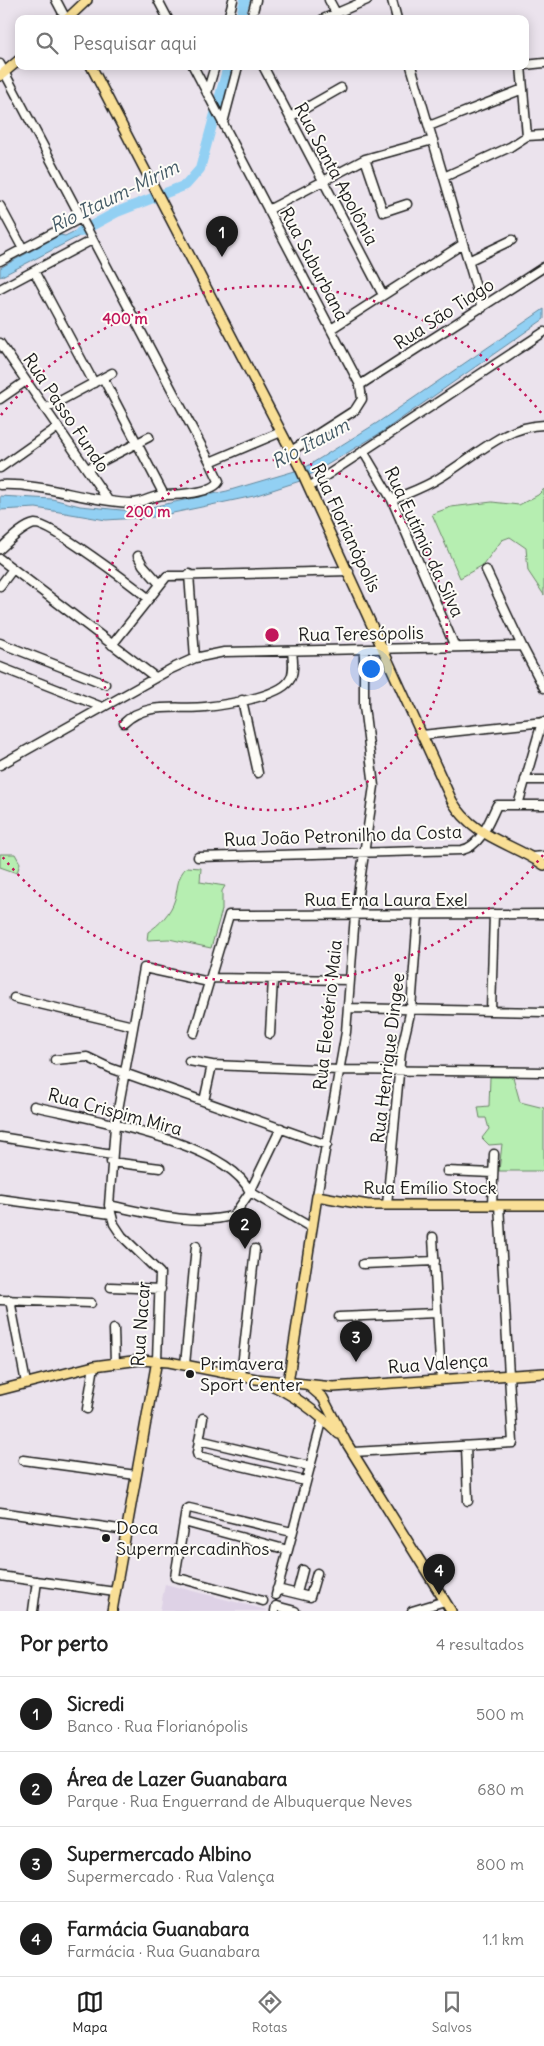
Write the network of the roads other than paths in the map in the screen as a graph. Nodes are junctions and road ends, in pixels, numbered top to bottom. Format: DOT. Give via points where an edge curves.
graph roads {
  1 [pos="56,0"];
  2 [pos="87,0"];
  3 [pos="158,0"];
  4 [pos="256,0"];
  5 [pos="329,0"];
  6 [pos="367,0"];
  7 [pos="392,0"];
  8 [pos="231,2"];
  9 [pos="336,13"];
  10 [pos="64,15"];
  11 [pos="70,15"];
  12 [pos="166,15"];
  13 [pos="229,15"];
  14 [pos="252,15"];
  15 [pos="332,15"];
  16 [pos="396,15"];
  17 [pos="15,62"];
  18 [pos="544,63"];
  19 [pos="529,65"];
  20 [pos="93,70"];
  21 [pos="195,70"];
  22 [pos="214,70"];
  23 [pos="237,70"];
  24 [pos="265,70"];
  25 [pos="412,70"];
  26 [pos="521,70"];
  27 [pos="1,71"];
  28 [pos="341,88"];
  29 [pos="523,88"];
  30 [pos="208,94"];
  31 [pos="290,117"];
  32 [pos="221,120"];
  33 [pos="429,126"];
  34 [pos="544,135"];
  35 [pos="527,136"];
  36 [pos="433,140"];
  37 [pos="365,159"];
  38 [pos="444,177"];
  39 [pos="323,181"];
  40 [pos="407,204"];
  41 [pos="0,206"];
  42 [pos="268,210"];
  43 [pos="83,222"];
  44 [pos="91,238"];
  45 [pos="512,240"];
  46 [pos="463,244"];
  47 [pos="23,249"];
  48 [pos="0,260"];
  49 [pos="468,261"];
  50 [pos="544,267"];
  51 [pos="34,271"];
  52 [pos="0,289"];
  53 [pos="383,295"];
  54 [pos="482,308"];
  55 [pos="331,329"];
  56 [pos="544,332"];
  57 [pos="0,343"];
  58 [pos="112,373"];
  59 [pos="103,378"];
  60 [pos="26,381"];
  61 [pos="94,383"];
  62 [pos="360,386"];
  63 [pos="0,399"];
  64 [pos="45,409"];
  65 [pos="544,425"];
  66 [pos="58,427"];
  67 [pos="281,432"];
  68 [pos="149,437"];
  69 [pos="137,443"];
  70 [pos="291,451"];
  71 [pos="363,451"];
  72 [pos="210,462"];
  73 [pos="0,468"];
  74 [pos="87,469"];
  75 [pos="307,482"];
  76 [pos="0,484"];
  77 [pos="164,494"];
  78 [pos="108,500"];
  79 [pos="392,500"];
  80 [pos="0,548"];
  81 [pos="138,556"];
  82 [pos="0,559"];
  83 [pos="13,569"];
  84 [pos="349,570"];
  85 [pos="486,570"];
  86 [pos="189,574"];
  87 [pos="160,583"];
  88 [pos="0,586"];
  89 [pos="148,598"];
  90 [pos="0,643"];
  91 [pos="112,645"];
  92 [pos="522,646"];
  93 [pos="455,647"];
  94 [pos="385,649"];
  95 [pos="364,650"];
  96 [pos="292,651"];
  97 [pos="195,658"];
  98 [pos="0,667"];
  99 [pos="154,677"];
  100 [pos="105,684"];
  101 [pos="544,688"];
  102 [pos="242,700"];
  103 [pos="102,707"];
  104 [pos="543,722"];
  105 [pos="124,723"];
  106 [pos="422,734"];
  107 [pos="0,765"];
  108 [pos="258,773"];
  109 [pos="525,780"];
  110 [pos="544,780"];
  111 [pos="518,805"];
  112 [pos="544,805"];
  113 [pos="483,833"];
  114 [pos="364,853"];
  115 [pos="544,856"];
  116 [pos="198,857"];
  117 [pos="532,857"];
  118 [pos="544,865"];
  119 [pos="418,914"];
  120 [pos="494,914"];
  121 [pos="544,914"];
  122 [pos="356,915"];
  123 [pos="273,979"];
  124 [pos="209,980"];
  125 [pos="350,980"];
  126 [pos="14,998"];
  127 [pos="348,1008"];
  128 [pos="411,1009"];
  129 [pos="491,1011"];
  130 [pos="544,1012"];
  131 [pos="133,1026"];
  132 [pos="194,1033"];
  133 [pos="270,1034"];
  134 [pos="55,1060"];
  135 [pos="189,1061"];
  136 [pos="212,1065"];
  137 [pos="340,1070"];
  138 [pos="400,1070"];
  139 [pos="124,1072"];
  140 [pos="544,1072"];
  141 [pos="204,1101"];
  142 [pos="34,1106"];
  143 [pos="115,1126"];
  144 [pos="281,1128"];
  145 [pos="0,1137"];
  146 [pos="326,1145"];
  147 [pos="494,1154"];
  148 [pos="111,1158"];
  149 [pos="160,1168"];
  150 [pos="447,1171"];
  151 [pos="493,1172"];
  152 [pos="250,1192"];
  153 [pos="317,1196"];
  154 [pos="0,1199"];
  155 [pos="109,1205"];
  156 [pos="387,1205"];
  157 [pos="495,1205"];
  158 [pos="544,1205"];
  159 [pos="111,1214"];
  160 [pos="312,1228"];
  161 [pos="433,1238"];
  162 [pos="196,1246"];
  163 [pos="255,1249"];
  164 [pos="435,1261"];
  165 [pos="363,1264"];
  166 [pos="111,1287"];
  167 [pos="161,1289"];
  168 [pos="0,1300"];
  169 [pos="10,1300"];
  170 [pos="91,1303"];
  171 [pos="437,1312"];
  172 [pos="340,1317"];
  173 [pos="114,1329"];
  174 [pos="157,1360"];
  175 [pos="115,1363"];
  176 [pos="184,1365"];
  177 [pos="94,1366"];
  178 [pos="544,1373"];
  179 [pos="509,1375"];
  180 [pos="241,1376"];
  181 [pos="256,1379"];
  182 [pos="441,1380"];
  183 [pos="288,1382"];
  184 [pos="26,1383"];
  185 [pos="302,1384"];
  186 [pos="333,1387"];
  187 [pos="0,1390"];
  188 [pos="293,1396"];
  189 [pos="323,1398"];
  190 [pos="87,1409"];
  191 [pos="313,1409"];
  192 [pos="202,1418"];
  193 [pos="322,1418"];
  194 [pos="199,1440"];
  195 [pos="346,1442"];
  196 [pos="466,1446"];
  197 [pos="352,1452"];
  198 [pos="23,1460"];
  199 [pos="309,1466"];
  200 [pos="136,1476"];
  201 [pos="305,1482"];
  202 [pos="468,1501"];
  203 [pos="0,1512"];
  204 [pos="184,1522"];
  205 [pos="126,1530"];
  206 [pos="292,1532"];
  207 [pos="288,1550"];
  208 [pos="303,1570"];
  209 [pos="317,1573"];
  210 [pos="0,1576"];
  211 [pos="37,1581"];
  212 [pos="115,1592"];
  213 [pos="297,1593"];
  214 [pos="263,1600"];
  215 [pos="445,1601"];
  216 [pos="33,1611"];
  217 [pos="112,1611"];
  218 [pos="275,1611"];
  219 [pos="295,1611"];
  220 [pos="412,1611"];
  221 [pos="451,1611"];
  1 -- 10 [label="street"];
  2 -- 11 [label="main road"];
  3 -- 12 [label="street"];
  4 -- 14 [label="street"];
  5 -- 9 [label="street"];
  6 -- 9 [label="street"];
  7 -- 16 [label="street"];
  8 -- 13 [label="street"];
  9 -- 15 [label="street"];
  17 -- 27 [label="main road"];
  18 -- 19 [label="street"];
  20 -- 67 [label="main road, Rua Florianópolis"];
  21 -- 30 [label="street, Rua Suburbana"];
  22 -- 30 [label="street"];
  23 -- 32 [label="street"];
  24 -- 31 [label="street, Rua Santa Apolônia"];
  25 -- 33 [label="street"];
  26 -- 29 [label="street"];
  27 -- 43 [label="street"];
  28 -- 31 [label="street"];
  29 -- 33 [label="street"];
  29 -- 35 [label="street"];
  30 -- 32 [label="street, Rua Suburbana"];
  31 -- 39 [label="street, Rua Santa Apolônia"];
  32 -- 42 [label="street, Rua Suburbana"];
  33 -- 36 [label="street"];
  34 -- 35 [label="street"];
  35 -- 38 [label="street"];
  36 -- 37 [label="street"];
  36 -- 38 [label="street"];
  37 -- 39 [label="street"];
  37 -- 40 [label="street" via="383,212"];
  38 -- 46 [label="street"];
  39 -- 42 [label="street"];
  39 -- 53 [label="street, Rua Santa Apolônia"];
  41 -- 47 [label="street"];
  42 -- 55 [label="street, Rua Suburbana"];
  43 -- 44 [label="street"];
  43 -- 47 [label="street"];
  44 -- 51 [label="street"];
  44 -- 72 [label="street"];
  45 -- 49 [label="street"];
  46 -- 49 [label="street"];
  46 -- 53 [label="street"];
  47 -- 48 [label="street"];
  49 -- 54 [label="street"];
  50 -- 54 [label="street, Rua São Tiago"];
  51 -- 52 [label="street"];
  51 -- 61 [label="street"];
  53 -- 55 [label="street"];
  54 -- 62 [label="street, Rua São Tiago"];
  55 -- 62 [label="street, Rua Suburbana"];
  56 -- 71 [label="street"];
  57 -- 60 [label="street, Rua Passo Fundo"];
  58 -- 59 [label="street"];
  59 -- 61 [label="street"];
  59 -- 69 [label="street"];
  60 -- 63 [label="street"];
  60 -- 64 [label="street, Rua Passo Fundo"];
  61 -- 64 [label="street"];
  62 -- 70 [label="street" via="362,399 355,410"];
  64 -- 66 [label="street, Rua Passo Fundo"];
  65 -- 79 [label="street" via="512,431 441,478"];
  66 -- 73 [label="street"];
  66 -- 74 [label="street, Rua Passo Fundo"];
  67 -- 70 [label="main road, Rua Florianópolis"];
  67 -- 72 [label="street"];
  68 -- 69 [label="street"];
  69 -- 74 [label="street"];
  69 -- 77 [label="street"];
  70 -- 75 [label="main road, Rua Florianópolis"];
  71 -- 75 [label="street"];
  71 -- 79 [label="street, Rua Eutímio da Silva"];
  72 -- 77 [label="street" via="218,478 217,485 178,496"];
  74 -- 78 [label="street, Rua Passo Fundo"];
  75 -- 84 [label="main road, Rua Florianópolis"];
  76 -- 78 [label="street"];
  77 -- 78 [label="street" via="135,503"];
  79 -- 93 [label="street, Rua Eutímio da Silva"];
  80 -- 89 [label="street" via="30,526 40,525 86,551"];
  81 -- 87 [label="street"];
  82 -- 83 [label="street"];
  83 -- 88 [label="street"];
  83 -- 91 [label="street"];
  84 -- 86 [label="street"];
  84 -- 94 [label="main road, Rua Florianópolis"];
  85 -- 92 [label="street"];
  86 -- 87 [label="street" via="166,576"];
  86 -- 97 [label="street"];
  87 -- 89 [label="street"];
  89 -- 91 [label="street"];
  90 -- 100 [label="street"];
  91 -- 99 [label="street"];
  92 -- 93 [label="street, Rua Teresópolis"];
  92 -- 101 [label="street"];
  93 -- 94 [label="street, Rua Teresópolis"];
  94 -- 95 [label="street, Rua Teresópolis"];
  94 -- 106 [label="main road, Rua Florianópolis"];
  95 -- 96 [label="street, Rua Teresópolis"];
  95 -- 114 [label="street, Rua Eleotério Maia" via="364,706 374,786"];
  96 -- 97 [label="street, Rua Teresópolis" via="233,652"];
  96 -- 102 [label="street" via="293,670 287,684 271,693"];
  97 -- 99 [label="street, Rua Teresópolis"];
  98 -- 103 [label="street"];
  99 -- 103 [label="street, Rua Teresópolis"];
  102 -- 105 [label="street" via="206,707 160,708 136,715"];
  102 -- 108 [label="street"];
  103 -- 107 [label="street, Rua Teresópolis"];
  104 -- 106 [label="street"];
  104 -- 109 [label="street"];
  106 -- 113 [label="main road, Rua Florianópolis" via="458,810 469,824"];
  109 -- 110 [label="street"];
  109 -- 111 [label="street"];
  111 -- 112 [label="street"];
  111 -- 113 [label="street" via="497,806"];
  113 -- 114 [label="street, Rua João Petronilho da Costa" via="476,842 462,850"];
  113 -- 117 [label="main road, Rua Florianópolis"];
  114 -- 116 [label="street, Rua João Petronilho da Costa"];
  114 -- 122 [label="street, Rua Eleotério Maia"];
  115 -- 117 [label="street"];
  117 -- 118 [label="main road, Rua Florianópolis"];
  119 -- 120 [label="street, Rua Erna Laura Exel"];
  119 -- 122 [label="street, Rua Erna Laura Exel"];
  119 -- 128 [label="street, Rua Henrique Dingee"];
  120 -- 121 [label="street, Rua Erna Laura Exel"];
  120 -- 129 [label="street"];
  122 -- 124 [label="street, Rua Erna Laura Exel" via="228,915"];
  122 -- 125 [label="street, Rua Eleotério Maia"];
  123 -- 124 [label="street"];
  123 -- 125 [label="street"];
  123 -- 133 [label="street"];
  124 -- 131 [label="street, Rua Nacar" via="144,968"];
  124 -- 132 [label="street"];
  125 -- 127 [label="street, Rua Eleotério Maia"];
  126 -- 131 [label="street"];
  127 -- 128 [label="street"];
  127 -- 137 [label="street, Rua Eleotério Maia"];
  128 -- 129 [label="street"];
  128 -- 138 [label="street, Rua Henrique Dingee" via="403,1039"];
  129 -- 130 [label="street"];
  131 -- 139 [label="street, Rua Nacar"];
  134 -- 139 [label="street" via="87,1057"];
  135 -- 136 [label="street"];
  136 -- 137 [label="street"];
  136 -- 141 [label="street"];
  137 -- 138 [label="street"];
  137 -- 146 [label="street, Rua Eleotério Maia"];
  138 -- 140 [label="street"];
  138 -- 156 [label="street, Rua Henrique Dingee"];
  139 -- 141 [label="street"];
  139 -- 143 [label="street, Rua Nacar"];
  141 -- 144 [label="street"];
  142 -- 143 [label="street, Rua Crispim Mira"];
  143 -- 148 [label="street, Rua Nacar"];
  143 -- 152 [label="street, Rua Crispim Mira" via="169,1139 197,1151 232,1170"];
  144 -- 146 [label="street"];
  144 -- 152 [label="street"];
  145 -- 148 [label="street"];
  146 -- 153 [label="street, Rua Eleotério Maia"];
  147 -- 151 [label="street"];
  148 -- 149 [label="street"];
  148 -- 155 [label="street, Rua Nacar"];
  150 -- 151 [label="street"];
  151 -- 157 [label="street"];
  152 -- 155 [label="street" via="239,1211 223,1218 175,1217"];
  152 -- 160 [label="street, Rua Crispim Mira"];
  153 -- 156 [label="main road, Rua Emílio Stock" via="356,1204"];
  153 -- 160 [label="main road, Rua Eleotério Maia"];
  154 -- 159 [label="street"];
  155 -- 159 [label="street, Rua Nacar"];
  156 -- 157 [label="main road, Rua Emílio Stock"];
  157 -- 158 [label="main road, Rua Emílio Stock"];
  157 -- 179 [label="street"];
  159 -- 167 [label="street, Rua Nacar" via="127,1242 158,1269"];
  160 -- 183 [label="main road, Rua Eleotério Maia"];
  161 -- 164 [label="street"];
  162 -- 176 [label="street"];
  163 -- 180 [label="street"];
  164 -- 165 [label="street"];
  164 -- 171 [label="street"];
  166 -- 167 [label="street"];
  167 -- 174 [label="street, Rua Nacar"];
  168 -- 169 [label="street"];
  169 -- 170 [label="street"];
  169 -- 184 [label="street"];
  171 -- 172 [label="street"];
  171 -- 182 [label="street"];
  173 -- 175 [label="street"];
  174 -- 175 [label="main road"];
  174 -- 176 [label="main road"];
  174 -- 200 [label="main road, Rua Nacar"];
  175 -- 177 [label="main road"];
  176 -- 180 [label="main road"];
  177 -- 184 [label="main road"];
  177 -- 190 [label="street"];
  178 -- 179 [label="main road, Rua Valença"];
  179 -- 182 [label="main road, Rua Valença"];
  179 -- 196 [label="street" via="514,1443"];
  180 -- 181 [label="main road"];
  181 -- 183 [label="main road, Rua Valença"];
  181 -- 188 [label="main road"];
  182 -- 186 [label="main road, Rua Valença"];
  183 -- 185 [label="main road, Rua Valença"];
  183 -- 188 [label="main road"];
  184 -- 187 [label="main road"];
  185 -- 186 [label="main road, Rua Valença"];
  185 -- 188 [label="main road" via="294,1387"];
  185 -- 189 [label="main road"];
  186 -- 189 [label="main road"];
  188 -- 191 [label="main road"];
  189 -- 191 [label="main road" via="321,1405"];
  189 -- 193 [label="main road"];
  189 -- 195 [label="main road"];
  191 -- 193 [label="main road"];
  192 -- 194 [label="street"];
  193 -- 195 [label="main road"];
  193 -- 199 [label="street"];
  194 -- 199 [label="street"];
  194 -- 201 [label="street" via="198,1456"];
  195 -- 197 [label="main road"];
  196 -- 197 [label="street"];
  196 -- 202 [label="street"];
  197 -- 215 [label="main road"];
  198 -- 200 [label="street"];
  199 -- 201 [label="street"];
  200 -- 205 [label="main road, Rua Nacar"];
  201 -- 206 [label="street"];
  203 -- 205 [label="street"];
  204 -- 206 [label="street" via="189,1508"];
  204 -- 207 [label="street"];
  204 -- 214 [label="street" via="174,1574 178,1580"];
  205 -- 212 [label="main road, Rua Nacar"];
  206 -- 207 [label="street"];
  207 -- 213 [label="street" via="277,1592"];
  208 -- 213 [label="street"];
  209 -- 213 [label="street" via="310,1596"];
  210 -- 211 [label="street"];
  211 -- 212 [label="street"];
  211 -- 216 [label="street"];
  212 -- 217 [label="main road, Rua Nacar"];
  215 -- 220 [label="street"];
  215 -- 221 [label="main road"];
  218 -- 219 [label="street" via="276,1606"];
}
